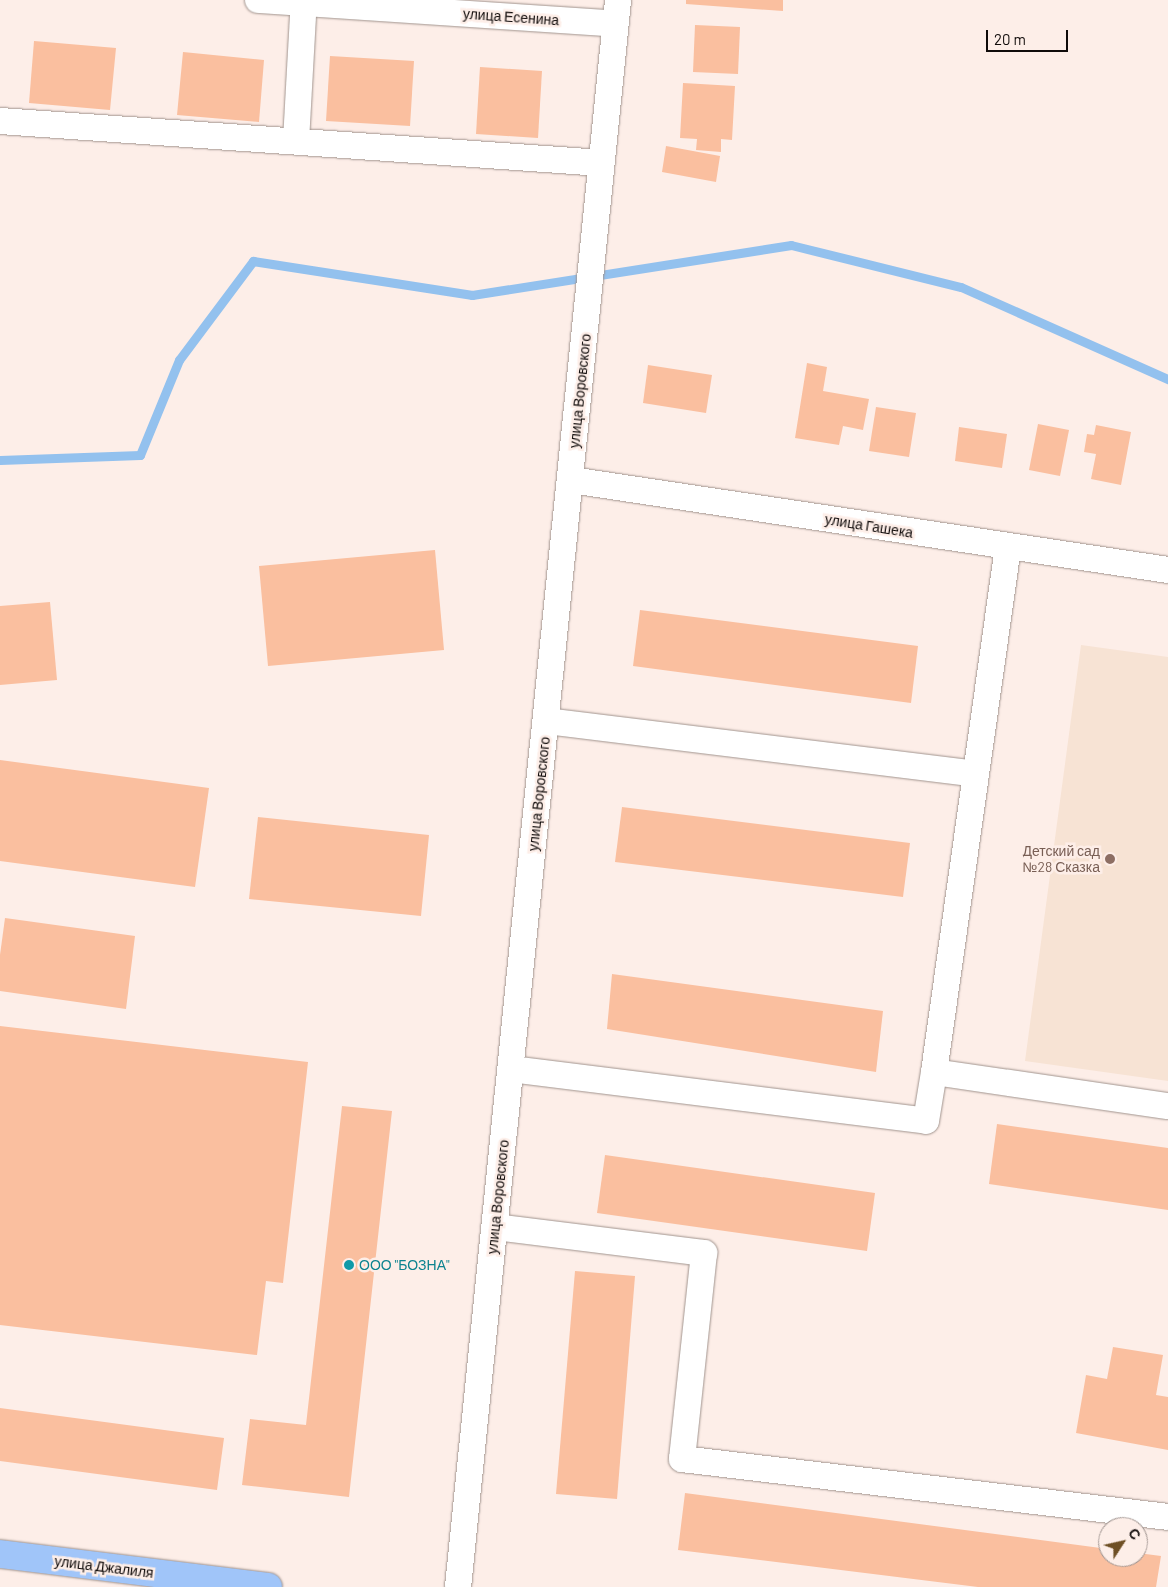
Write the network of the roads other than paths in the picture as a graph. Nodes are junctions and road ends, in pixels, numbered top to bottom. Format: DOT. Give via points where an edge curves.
graph roads {
  1 [pos="258,0"];
  2 [pos="304,1"];
  3 [pos="616,12"];
  4 [pos="0,121"];
  5 [pos="296,141"];
  6 [pos="602,163"];
  7 [pos="571,480"];
  8 [pos="1008,547"];
  9 [pos="1168,570"];
  10 [pos="546,721"];
  11 [pos="976,774"];
  12 [pos="511,1069"];
  13 [pos="934,1072"];
  14 [pos="1168,1106"];
  15 [pos="495,1227"];
  16 [pos="1168,1517"];
  17 [pos="0,1554"];
  18 [pos="268,1587"];
  19 [pos="458,1587"];
  1 -- 2 [label="street, улица Есенина"];
  2 -- 3 [label="street, улица Есенина"];
  2 -- 5 [label="street"];
  3 -- 6 [label="street, улица Воровского"];
  4 -- 5 [label="street"];
  5 -- 6 [label="street"];
  6 -- 7 [label="street, улица Воровского"];
  7 -- 8 [label="street, улица Гашека"];
  7 -- 10 [label="street, улица Воровского"];
  8 -- 9 [label="street, улица Гашека"];
  8 -- 11 [label="street"];
  10 -- 11 [label="street"];
  10 -- 12 [label="street, улица Воровского"];
  11 -- 13 [label="street"];
  12 -- 13 [label="street" via="926,1121"];
  12 -- 15 [label="street, улица Воровского"];
  13 -- 14 [label="street"];
  15 -- 16 [label="street" via="704,1253 682,1459"];
  15 -- 19 [label="street, улица Воровского"];
  17 -- 18 [label="main road, улица Джалиля"];
}
